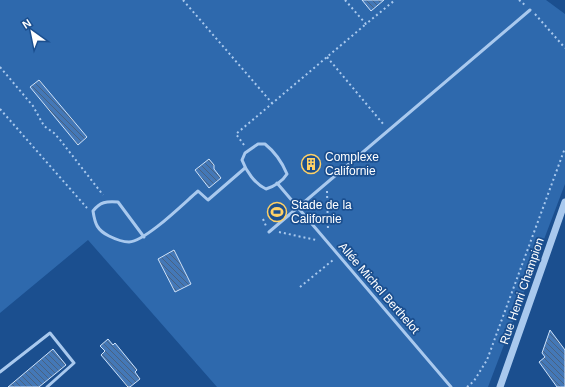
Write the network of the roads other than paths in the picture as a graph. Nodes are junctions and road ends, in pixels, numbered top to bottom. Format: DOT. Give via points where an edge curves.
graph roads {
  1 [pos="530,10"];
  2 [pos="245,168"];
  3 [pos="277,184"];
  4 [pos="565,202"];
  5 [pos="297,207"];
  6 [pos="269,232"];
  7 [pos="144,237"];
  8 [pos="0,372"];
  9 [pos="47,387"];
  10 [pos="451,387"];
  11 [pos="500,387"];
  1 -- 5 [label="lane"];
  2 -- 3 [label="lane" via="266,189"];
  2 -- 3 [label="lane" via="242,160 245,153 258,144 265,144 284,166 287,174"];
  2 -- 7 [label="lane" via="208,200 198,191"];
  3 -- 5 [label="lane, Allée Michel Berthelot"];
  4 -- 11 [label="street, Rue Henri Champion"];
  5 -- 6 [label="lane"];
  5 -- 10 [label="lane, Allée Michel Berthelot"];
  7 -- 7 [label="lane" via="130,242 116,240 95,223 93,211 98,205 108,201 118,202"];
  8 -- 9 [label="lane" via="50,333 74,363"];
}
